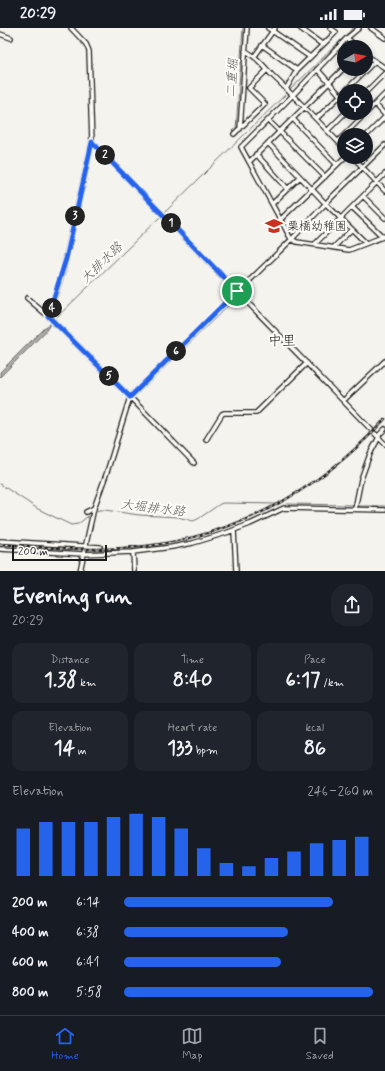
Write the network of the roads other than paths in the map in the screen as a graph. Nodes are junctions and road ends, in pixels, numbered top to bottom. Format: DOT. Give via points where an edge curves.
graph roads {
  1 [pos="71,28"];
  2 [pos="247,28"];
  3 [pos="268,28"];
  4 [pos="300,28"];
  5 [pos="330,28"];
  6 [pos="359,28"];
  7 [pos="371,28"];
  8 [pos="274,30"];
  9 [pos="385,30"];
  10 [pos="0,34"];
  11 [pos="383,37"];
  12 [pos="11,38"];
  13 [pos="347,38"];
  14 [pos="323,44"];
  15 [pos="262,45"];
  16 [pos="246,52"];
  17 [pos="254,57"];
  18 [pos="310,57"];
  19 [pos="375,62"];
  20 [pos="385,68"];
  21 [pos="267,70"];
  22 [pos="297,70"];
  23 [pos="317,70"];
  24 [pos="385,73"];
  25 [pos="337,75"];
  26 [pos="329,82"];
  27 [pos="354,84"];
  28 [pos="373,85"];
  29 [pos="286,89"];
  30 [pos="337,91"];
  31 [pos="292,94"];
  32 [pos="385,94"];
  33 [pos="337,98"];
  34 [pos="375,104"];
  35 [pos="305,107"];
  36 [pos="385,116"];
  37 [pos="293,119"];
  38 [pos="316,119"];
  39 [pos="268,120"];
  40 [pos="338,120"];
  41 [pos="357,120"];
  42 [pos="350,128"];
  43 [pos="240,129"];
  44 [pos="373,129"];
  45 [pos="328,130"];
  46 [pos="280,132"];
  47 [pos="234,134"];
  48 [pos="337,140"];
  49 [pos="92,142"];
  50 [pos="268,143"];
  51 [pos="385,145"];
  52 [pos="256,154"];
  53 [pos="249,162"];
  54 [pos="360,164"];
  55 [pos="337,165"];
  56 [pos="363,167"];
  57 [pos="385,174"];
  58 [pos="300,177"];
  59 [pos="325,177"];
  60 [pos="377,182"];
  61 [pos="288,189"];
  62 [pos="312,189"];
  63 [pos="385,191"];
  64 [pos="363,196"];
  65 [pos="272,204"];
  66 [pos="326,204"];
  67 [pos="352,207"];
  68 [pos="341,218"];
  69 [pos="385,218"];
  70 [pos="280,220"];
  71 [pos="352,229"];
  72 [pos="384,237"];
  73 [pos="291,239"];
  74 [pos="366,243"];
  75 [pos="315,244"];
  76 [pos="334,247"];
  77 [pos="237,291"];
  78 [pos="27,298"];
  79 [pos="49,317"];
  80 [pos="385,361"];
  81 [pos="307,363"];
  82 [pos="130,397"];
  83 [pos="344,400"];
  84 [pos="385,429"];
  85 [pos="379,437"];
  86 [pos="206,440"];
  87 [pos="385,444"];
  88 [pos="194,463"];
  89 [pos="94,508"];
  90 [pos="355,509"];
  91 [pos="385,510"];
  92 [pos="86,512"];
  93 [pos="234,530"];
  94 [pos="0,541"];
  95 [pos="86,546"];
  96 [pos="100,547"];
  97 [pos="0,549"];
  98 [pos="133,552"];
  99 [pos="84,554"];
  100 [pos="80,571"];
  101 [pos="134,571"];
  102 [pos="236,571"];
  1 -- 49 [label="street" via="89,51"];
  2 -- 16 [label="street"];
  3 -- 8 [label="street"];
  4 -- 14 [label="street"];
  5 -- 14 [label="street" via="336,32"];
  6 -- 13 [label="street"];
  7 -- 11 [label="street"];
  8 -- 15 [label="street"];
  8 -- 18 [label="street"];
  9 -- 11 [label="street"];
  10 -- 12 [label="street"];
  13 -- 23 [label="street"];
  14 -- 18 [label="street"];
  15 -- 17 [label="street"];
  15 -- 22 [label="street"];
  16 -- 17 [label="street"];
  16 -- 43 [label="street"];
  17 -- 21 [label="street"];
  18 -- 22 [label="street"];
  19 -- 20 [label="street"];
  19 -- 27 [label="street"];
  21 -- 29 [label="street"];
  21 -- 43 [label="street" via="249,88 265,104"];
  22 -- 29 [label="street"];
  23 -- 26 [label="street"];
  23 -- 31 [label="street"];
  24 -- 28 [label="street"];
  25 -- 26 [label="street"];
  26 -- 30 [label="street"];
  26 -- 35 [label="street"];
  29 -- 31 [label="street"];
  31 -- 35 [label="street"];
  31 -- 39 [label="street"];
  32 -- 34 [label="street"];
  33 -- 38 [label="street"];
  34 -- 36 [label="street"];
  35 -- 37 [label="street"];
  35 -- 38 [label="street"];
  36 -- 44 [label="street"];
  37 -- 46 [label="street"];
  37 -- 55 [label="street"];
  38 -- 45 [label="street"];
  39 -- 46 [label="street"];
  39 -- 53 [label="street" via="241,147"];
  40 -- 45 [label="street"];
  41 -- 42 [label="street"];
  43 -- 47 [label="street"];
  45 -- 48 [label="street"];
  46 -- 50 [label="street"];
  46 -- 59 [label="street"];
  49 -- 77 [label="street"];
  49 -- 79 [label="street" via="64,265"];
  50 -- 52 [label="street"];
  50 -- 58 [label="street"];
  51 -- 56 [label="street"];
  52 -- 53 [label="street"];
  52 -- 61 [label="street"];
  53 -- 65 [label="street"];
  54 -- 56 [label="street"];
  55 -- 59 [label="street"];
  56 -- 60 [label="street"];
  56 -- 66 [label="street"];
  57 -- 60 [label="street"];
  58 -- 61 [label="street"];
  58 -- 62 [label="street"];
  59 -- 62 [label="street"];
  60 -- 63 [label="street"];
  60 -- 64 [label="street"];
  61 -- 65 [label="street"];
  62 -- 66 [label="street"];
  62 -- 70 [label="street"];
  64 -- 67 [label="street"];
  64 -- 69 [label="street"];
  65 -- 70 [label="street"];
  66 -- 68 [label="street"];
  66 -- 73 [label="street"];
  67 -- 68 [label="street"];
  67 -- 72 [label="street"];
  68 -- 71 [label="street"];
  68 -- 75 [label="street"];
  70 -- 73 [label="street"];
  71 -- 74 [label="street"];
  71 -- 76 [label="street"];
  72 -- 74 [label="street"];
  73 -- 75 [label="street"];
  73 -- 77 [label="street"];
  74 -- 76 [label="street" via="349,250"];
  75 -- 76 [label="street"];
  77 -- 81 [label="street"];
  77 -- 82 [label="street"];
  78 -- 79 [label="street"];
  79 -- 82 [label="street"];
  80 -- 83 [label="street"];
  81 -- 83 [label="street"];
  81 -- 86 [label="street" via="256,413 222,414"];
  82 -- 88 [label="street"];
  82 -- 89 [label="street"];
  83 -- 85 [label="street"];
  84 -- 85 [label="street"];
  85 -- 87 [label="street"];
  85 -- 90 [label="street" via="361,479"];
  89 -- 92 [label="street"];
  89 -- 95 [label="street"];
  90 -- 91 [label="street"];
  90 -- 93 [label="street" via="284,508"];
  93 -- 98 [label="street" via="193,543"];
  93 -- 102 [label="street"];
  94 -- 95 [label="street"];
  95 -- 96 [label="street"];
  95 -- 99 [label="street"];
  97 -- 99 [label="street"];
  98 -- 99 [label="street"];
  98 -- 101 [label="street"];
  99 -- 100 [label="street"];
}
